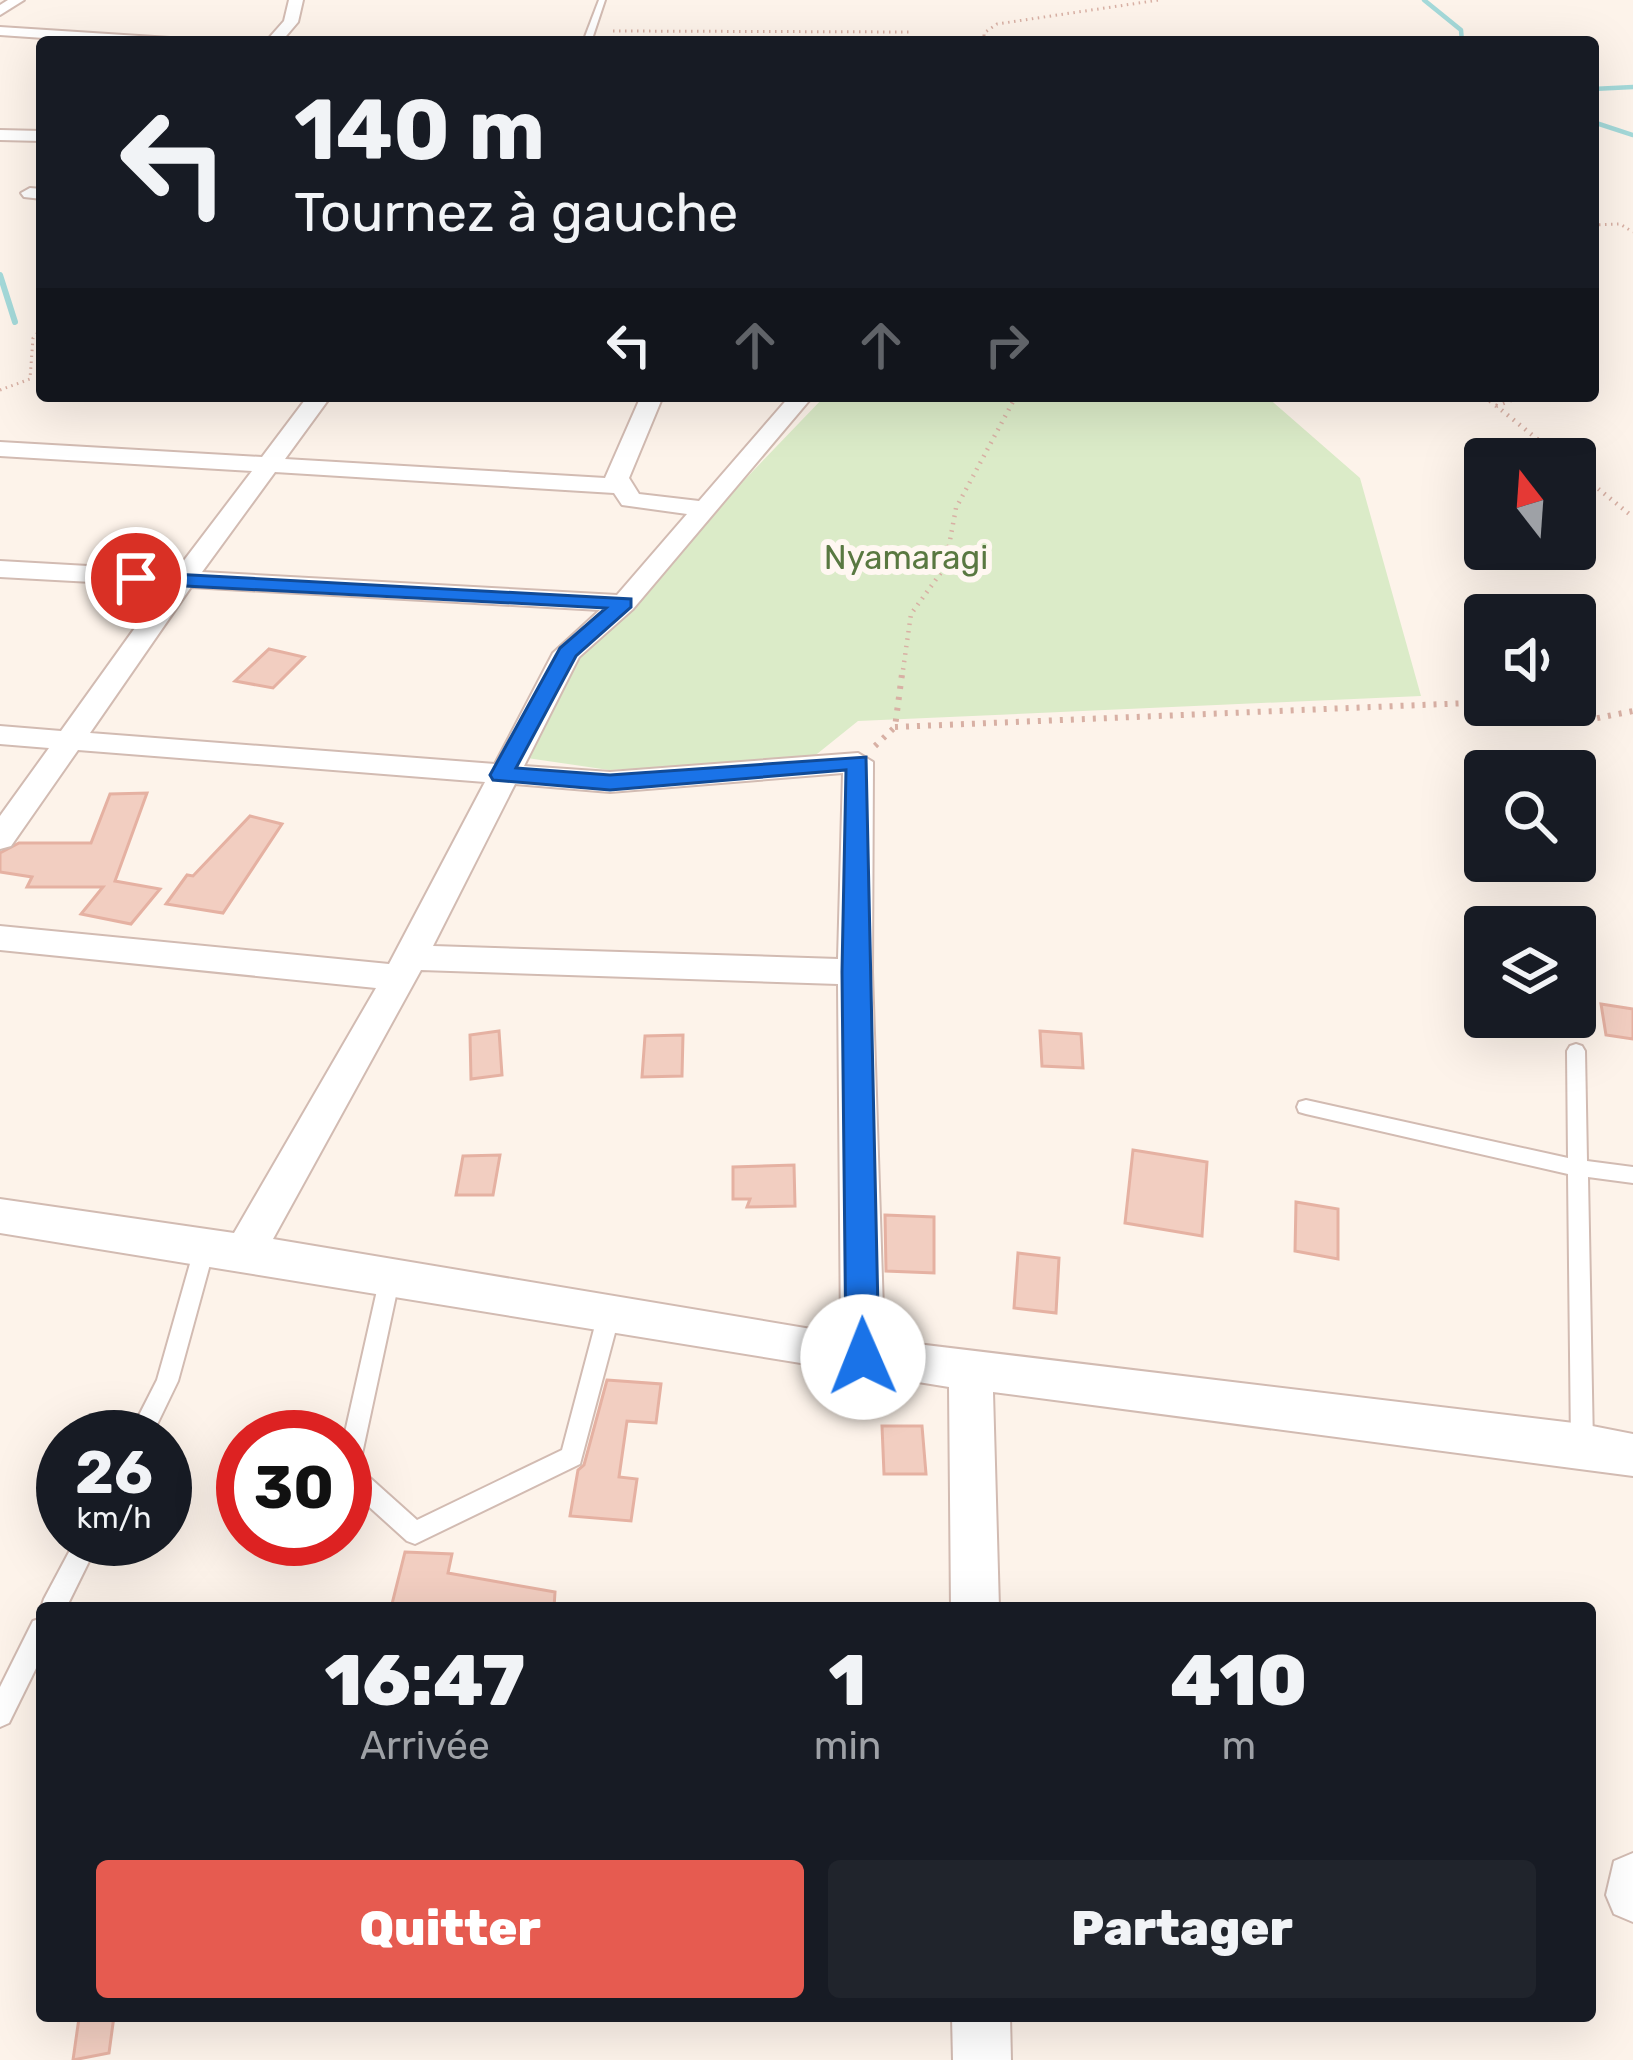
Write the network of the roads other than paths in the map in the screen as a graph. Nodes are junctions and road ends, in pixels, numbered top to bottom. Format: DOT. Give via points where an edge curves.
graph roads {
  1 [pos="16,0"];
  2 [pos="296,0"];
  3 [pos="602,0"];
  4 [pos="0,11"];
  5 [pos="0,31"];
  6 [pos="77,36"];
  7 [pos="278,36"];
  8 [pos="589,36"];
  9 [pos="0,135"];
  10 [pos="36,136"];
  11 [pos="316,402"];
  12 [pos="649,402"];
  13 [pos="797,402"];
  14 [pos="0,448"];
  15 [pos="269,465"];
  16 [pos="623,486"];
  17 [pos="707,509"];
  18 [pos="0,568"];
  19 [pos="181,582"];
  20 [pos="624,603"];
  21 [pos="0,735"];
  22 [pos="74,740"];
  23 [pos="502,775"];
  24 [pos="0,839"];
  25 [pos="0,938"];
  26 [pos="404,968"];
  27 [pos="855,972"];
  28 [pos="1576,1051"];
  29 [pos="1306,1107"];
  30 [pos="1577,1168"];
  31 [pos="1633,1174"];
  32 [pos="0,1216"];
  33 [pos="225,1249"];
  34 [pos="390,1277"];
  35 [pos="609,1314"];
  36 [pos="863,1357"];
  37 [pos="970,1372"];
  38 [pos="152,1410"];
  39 [pos="1582,1445"];
  40 [pos="1633,1455"];
  41 [pos="74,1566"];
  42 [pos="56,1602"];
  43 [pos="974,1602"];
  44 [pos="36,1642"];
  45 [pos="0,1714"];
  46 [pos="1633,1880"];
  47 [pos="1633,1895"];
  48 [pos="981,2022"];
  49 [pos="982,2060"];
  1 -- 4 [label="street"];
  2 -- 7 [label="street"];
  3 -- 8 [label="lane"];
  5 -- 6 [label="street"];
  9 -- 10 [label="street"];
  11 -- 15 [label="street"];
  12 -- 16 [label="street" via="617,478"];
  13 -- 17 [label="street"];
  14 -- 15 [label="street"];
  15 -- 16 [label="street"];
  15 -- 19 [label="street"];
  16 -- 17 [label="street" via="632,500"];
  17 -- 20 [label="street"];
  18 -- 19 [label="street"];
  19 -- 20 [label="street"];
  19 -- 22 [label="street"];
  20 -- 23 [label="street" via="567,652"];
  21 -- 22 [label="street"];
  22 -- 23 [label="street"];
  22 -- 24 [label="street"];
  23 -- 26 [label="street"];
  23 -- 27 [label="street" via="610,782 857,762"];
  25 -- 26 [label="street"];
  26 -- 27 [label="street"];
  26 -- 33 [label="street"];
  27 -- 36 [label="street"];
  28 -- 30 [label="lane"];
  29 -- 30 [label="lane"];
  30 -- 31 [label="lane"];
  30 -- 39 [label="lane"];
  32 -- 33 [label="street"];
  33 -- 34 [label="street"];
  33 -- 38 [label="lane"];
  34 -- 35 [label="street"];
  34 -- 35 [label="lane" via="347,1472 415,1533 572,1457"];
  35 -- 36 [label="street"];
  36 -- 37 [label="street"];
  37 -- 39 [label="street"];
  37 -- 43 [label="street"];
  39 -- 40 [label="street"];
  41 -- 42 [label="lane"];
  44 -- 45 [label="lane"];
  46 -- 47 [label="street"];
  48 -- 49 [label="street"];
}
